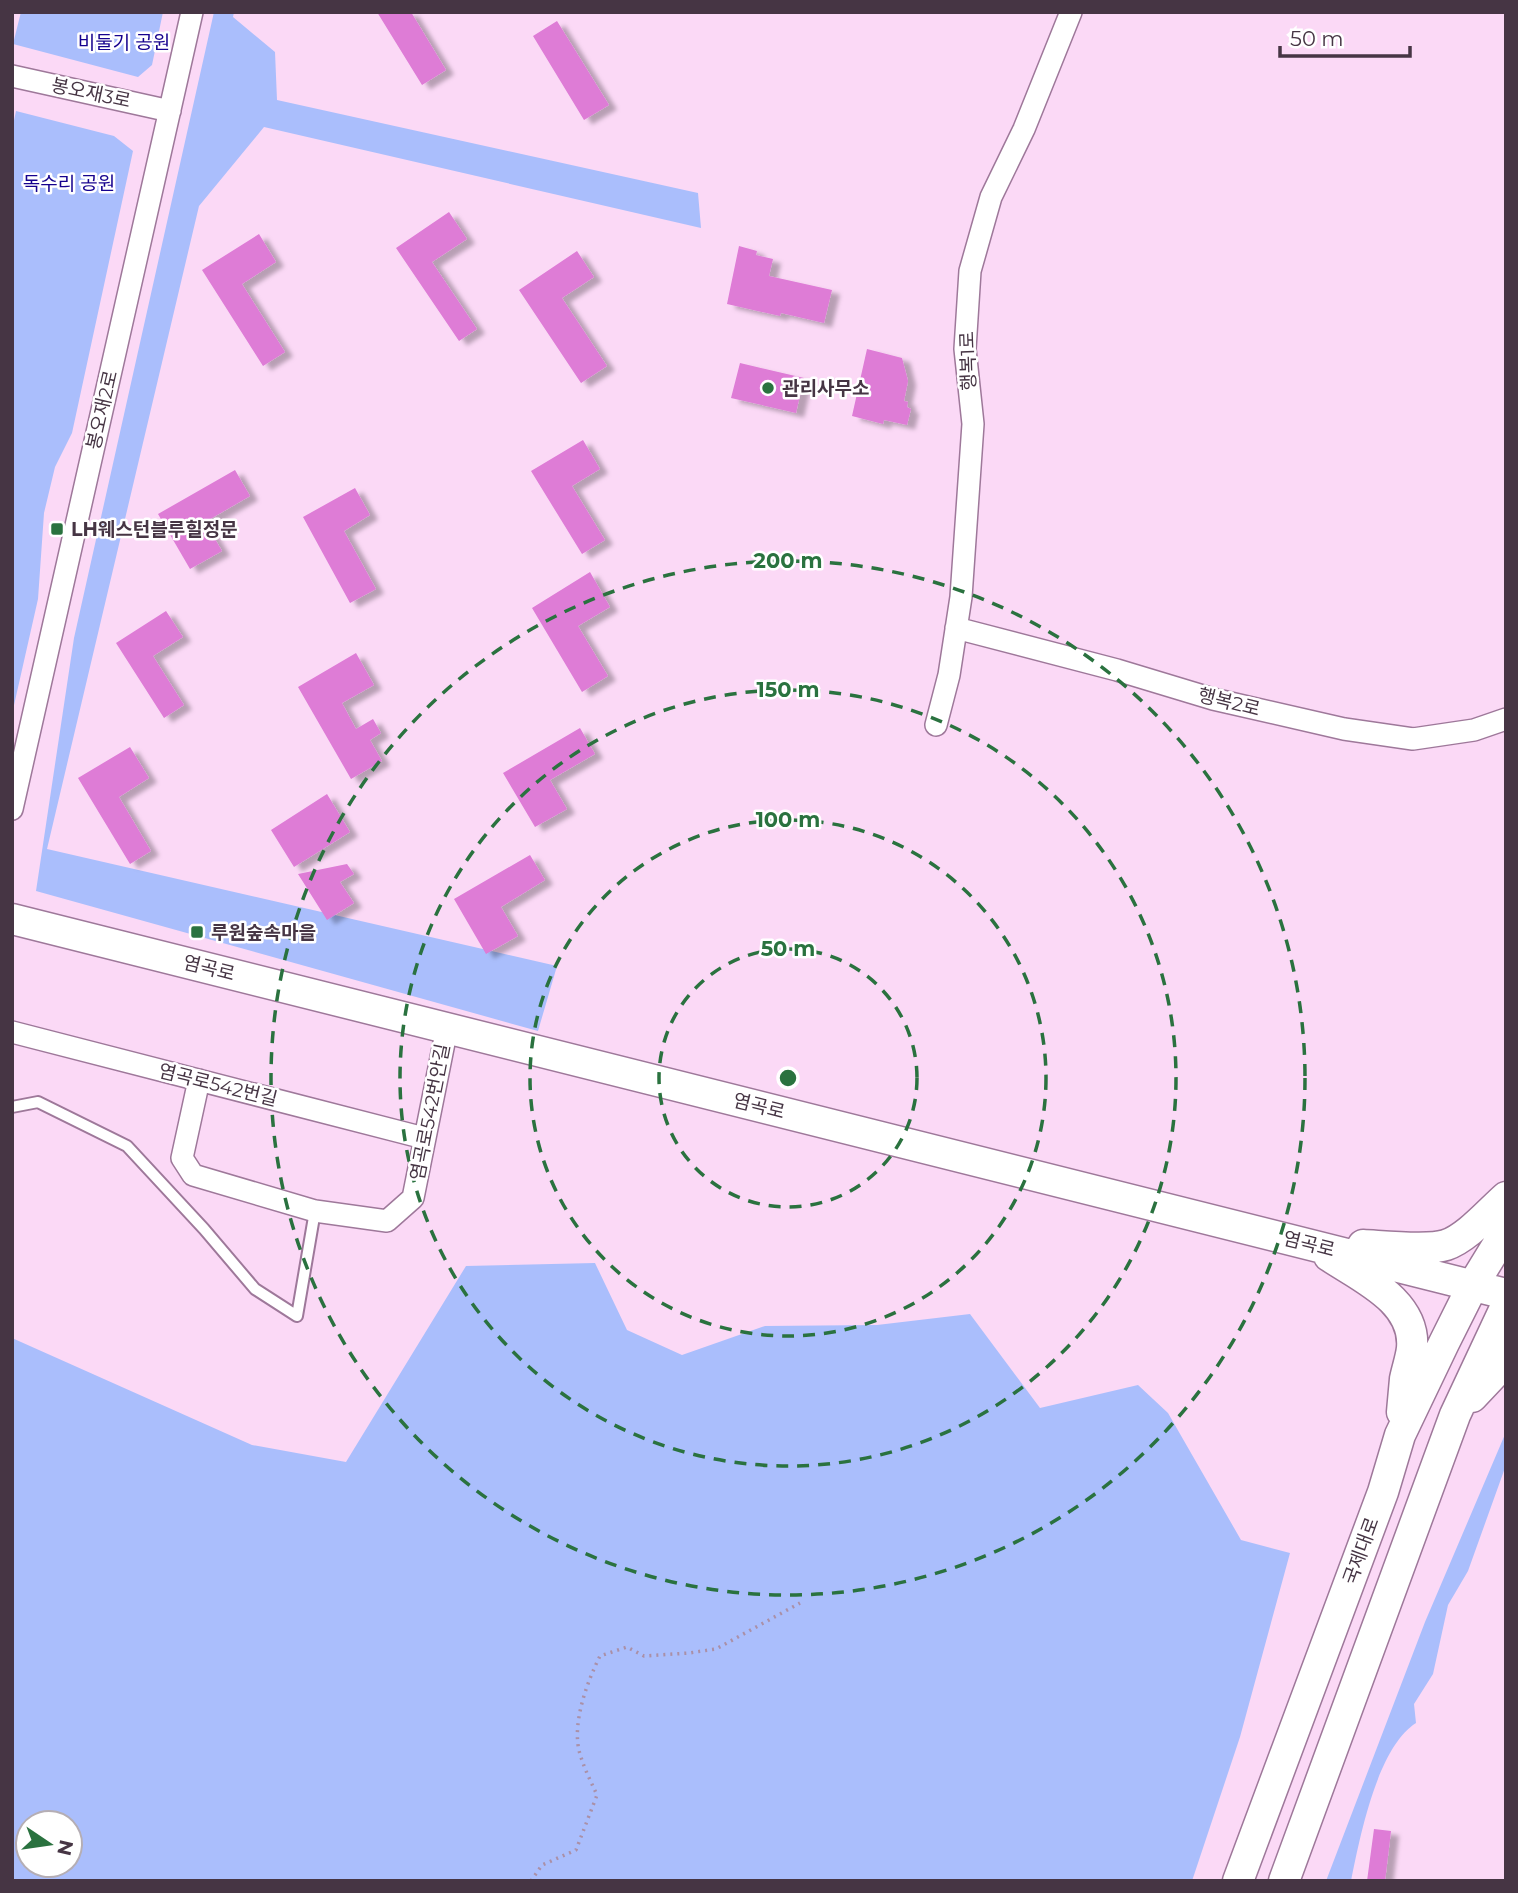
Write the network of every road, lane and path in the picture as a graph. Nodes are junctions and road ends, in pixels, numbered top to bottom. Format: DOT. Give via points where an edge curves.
graph roads {
  1 [pos="192,12"];
  2 [pos="1070,12"];
  3 [pos="12,76"];
  4 [pos="170,111"];
  5 [pos="956,628"];
  6 [pos="1506,719"];
  7 [pos="936,725"];
  8 [pos="12,809"];
  9 [pos="12,919"];
  10 [pos="447,1028"];
  11 [pos="12,1032"];
  12 [pos="199,1080"];
  13 [pos="12,1107"];
  14 [pos="424,1138"];
  15 [pos="1506,1197"];
  16 [pos="315,1211"];
  17 [pos="1506,1231"];
  18 [pos="1311,1245"];
  19 [pos="1474,1285"];
  20 [pos="1506,1293"];
  21 [pos="1506,1306"];
  22 [pos="1506,1361"];
  23 [pos="1455,1415"];
  24 [pos="1400,1435"];
  25 [pos="800,1603"];
  26 [pos="531,1881"];
  27 [pos="1238,1881"];
  28 [pos="1283,1881"];
  1 -- 4 [label="street, 봉오재2로"];
  2 -- 5 [label="street, 행복1로" via="1024,129 991,197 970,271 965,349 972,424"];
  3 -- 4 [label="street, 봉오재3로"];
  4 -- 8 [label="street, 봉오재2로"];
  5 -- 6 [label="street, 행복2로" via="1213,699 1344,729 1413,739 1474,730"];
  5 -- 7 [label="street, 행복1로"];
  9 -- 10 [label="main road, 염곡로"];
  10 -- 14 [label="street, 염곡로542번안길"];
  10 -- 18 [label="main road, 염곡로"];
  11 -- 12 [label="street, 염곡로542번길"];
  12 -- 14 [label="street, 염곡로542번길"];
  12 -- 16 [label="street, 염곡로542번안길" via="182,1158 193,1175"];
  13 -- 16 [label="lane" via="38,1102 127,1146 255,1289 297,1316"];
  14 -- 16 [label="street, 염곡로542번안길" via="413,1198 387,1221"];
  15 -- 18 [label="main road" via="1446,1245"];
  17 -- 19 [label="main road, 국제대로"];
  18 -- 19 [label="main road, 염곡로"];
  18 -- 24 [label="main road" via="1392,1298 1405,1315 1412,1347"];
  19 -- 20 [label="main road, 염곡로"];
  19 -- 24 [label="main road, 국제대로"];
  21 -- 23 [label="main road"];
  22 -- 23 [label="main road"];
  23 -- 28 [label="main road"];
  24 -- 27 [label="main road, 국제대로"];
  25 -- 26 [label="path" via="716,1649 644,1656 627,1647 600,1656 589,1676 578,1725 579,1752 597,1796 576,1850 542,1865"];
}
